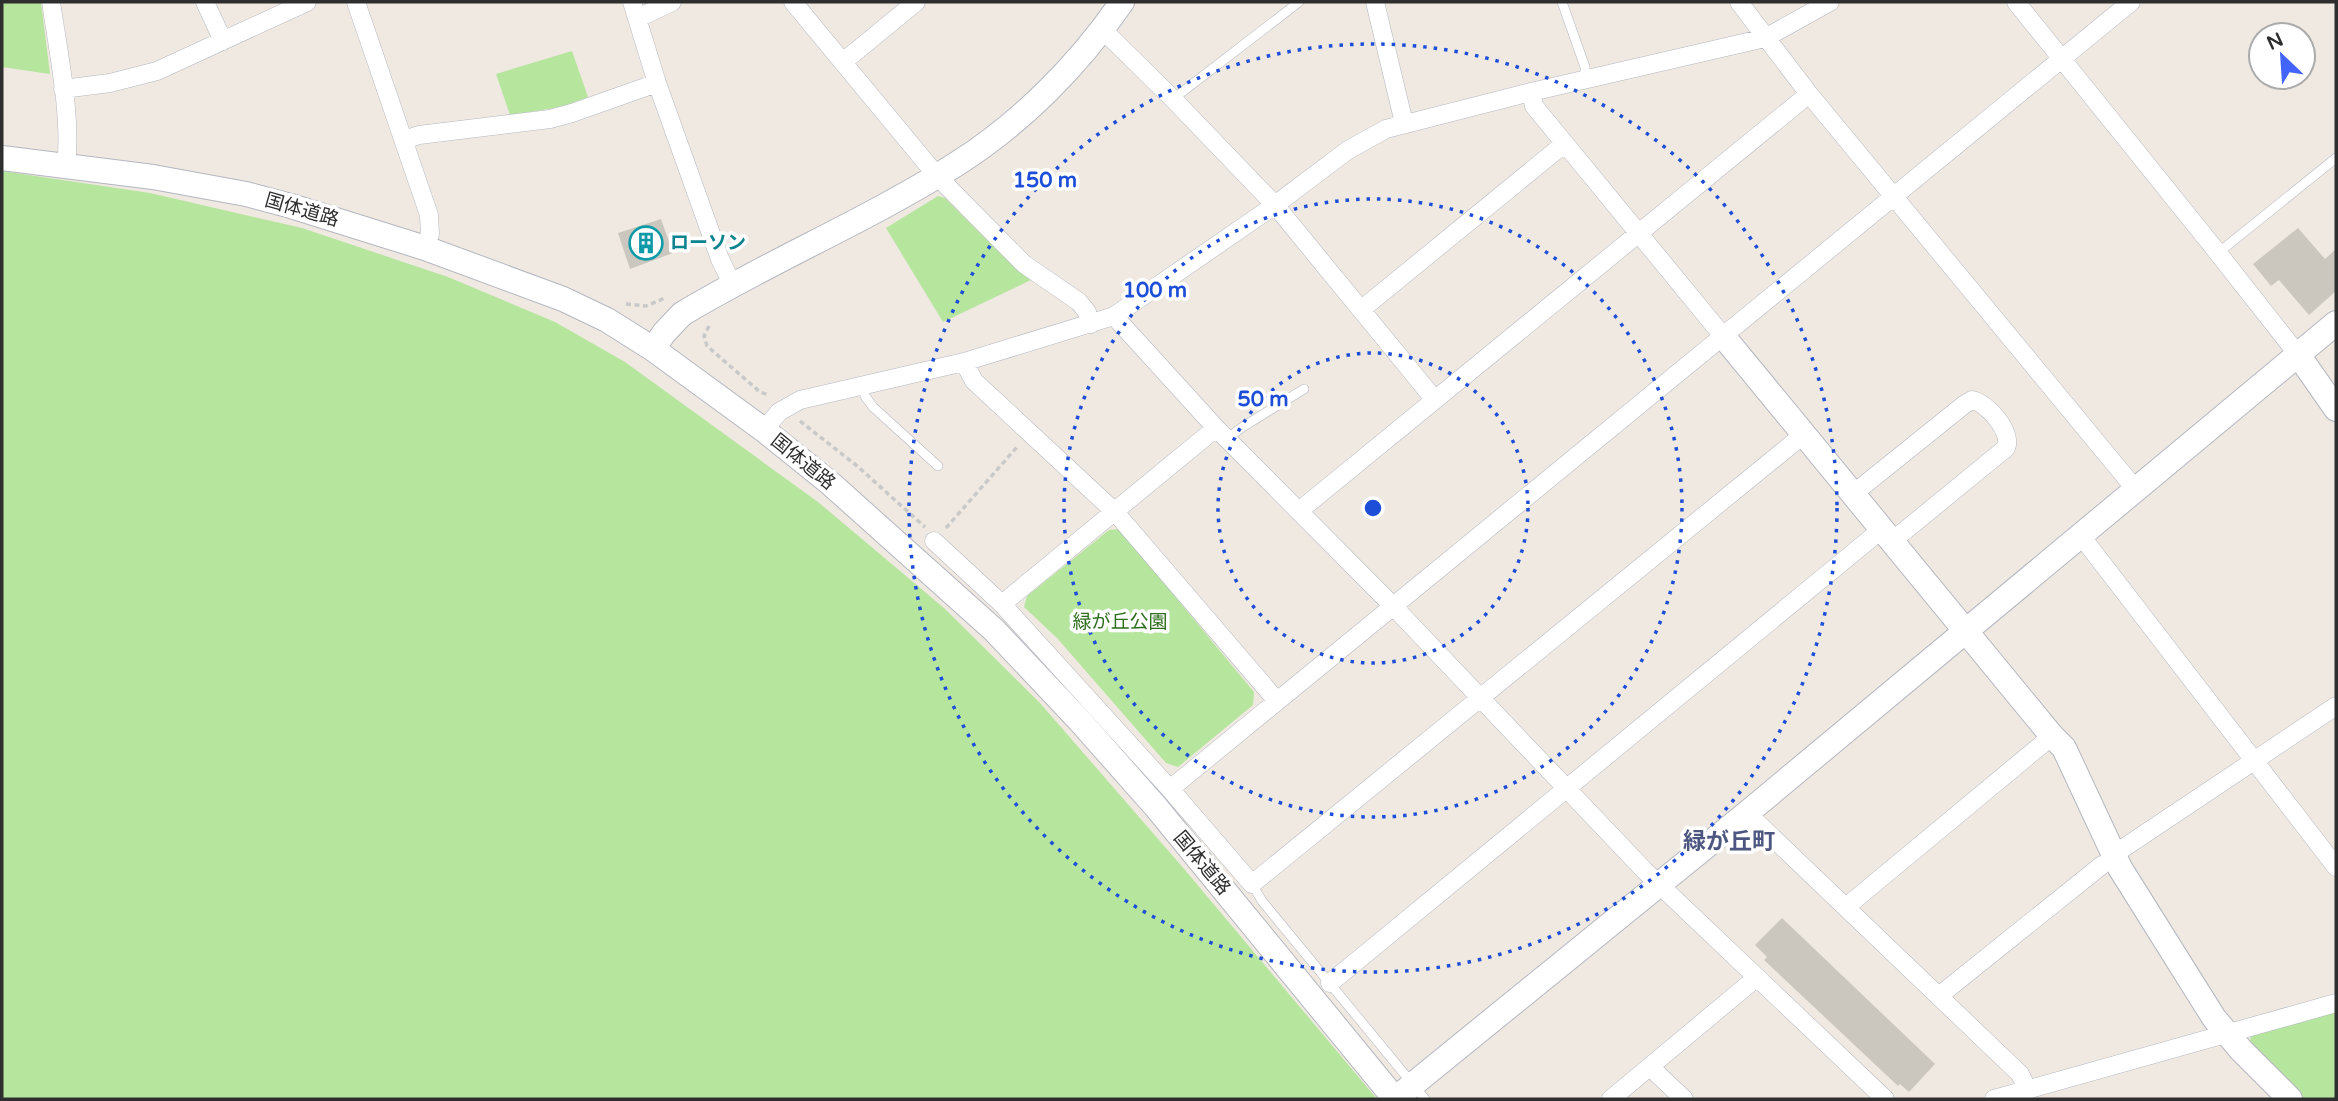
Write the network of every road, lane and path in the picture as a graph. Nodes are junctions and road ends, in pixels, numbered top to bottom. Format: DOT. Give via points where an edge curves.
graph roads {
  1 [pos="51,2"];
  2 [pos="205,2"];
  3 [pos="307,2"];
  4 [pos="356,2"];
  5 [pos="672,2"];
  6 [pos="793,2"];
  7 [pos="916,2"];
  8 [pos="1122,2"];
  9 [pos="1299,2"];
  10 [pos="1375,2"];
  11 [pos="1562,2"];
  12 [pos="1739,2"];
  13 [pos="1830,2"];
  14 [pos="2016,2"];
  15 [pos="2131,2"];
  16 [pos="635,10"];
  17 [pos="1102,29"];
  18 [pos="1765,38"];
  19 [pos="223,41"];
  20 [pos="2063,58"];
  21 [pos="843,62"];
  22 [pos="1586,79"];
  23 [pos="657,83"];
  24 [pos="62,89"];
  25 [pos="1531,92"];
  26 [pos="1809,94"];
  27 [pos="1173,99"];
  28 [pos="1404,123"];
  29 [pos="404,140"];
  30 [pos="1564,144"];
  31 [pos="2,158"];
  32 [pos="2336,158"];
  33 [pos="66,165"];
  34 [pos="937,176"];
  35 [pos="1894,196"];
  36 [pos="1275,205"];
  37 [pos="1639,234"];
  38 [pos="425,248"];
  39 [pos="2218,253"];
  40 [pos="733,286"];
  41 [pos="673,294"];
  42 [pos="618,299"];
  43 [pos="1362,309"];
  44 [pos="1114,316"];
  45 [pos="713,322"];
  46 [pos="2336,323"];
  47 [pos="1091,324"];
  48 [pos="694,333"];
  49 [pos="704,336"];
  50 [pos="1723,336"];
  51 [pos="653,349"];
  52 [pos="2298,356"];
  53 [pos="964,362"];
  54 [pos="863,386"];
  55 [pos="1304,390"];
  56 [pos="771,396"];
  57 [pos="1435,400"];
  58 [pos="2336,409"];
  59 [pos="795,416"];
  60 [pos="764,430"];
  61 [pos="1030,433"];
  62 [pos="1222,434"];
  63 [pos="1803,435"];
  64 [pos="938,466"];
  65 [pos="2137,491"];
  66 [pos="1853,494"];
  67 [pos="1115,512"];
  68 [pos="1299,512"];
  69 [pos="1886,536"];
  70 [pos="2082,537"];
  71 [pos="936,539"];
  72 [pos="1002,604"];
  73 [pos="1393,607"];
  74 [pos="1966,631"];
  75 [pos="1479,699"];
  76 [pos="1277,701"];
  77 [pos="2336,706"];
  78 [pos="2052,736"];
  79 [pos="2255,760"];
  80 [pos="1566,788"];
  81 [pos="1170,789"];
  82 [pos="1747,813"];
  83 [pos="2107,860"];
  84 [pos="2336,867"];
  85 [pos="1252,884"];
  86 [pos="1658,884"];
  87 [pos="1846,907"];
  88 [pos="1756,978"];
  89 [pos="1330,983"];
  90 [pos="1940,995"];
  91 [pos="2336,1003"];
  92 [pos="2219,1036"];
  93 [pos="1650,1067"];
  94 [pos="2028,1090"];
  95 [pos="1407,1095"];
  96 [pos="1611,1099"];
  97 [pos="1684,1099"];
  98 [pos="1885,1099"];
  99 [pos="1994,1099"];
  100 [pos="2269,1099"];
  101 [pos="2290,1099"];
  1 -- 24 [label="street"];
  2 -- 19 [label="street"];
  3 -- 19 [label="street"];
  4 -- 29 [label="street"];
  5 -- 16 [label="street"];
  6 -- 21 [label="street"];
  7 -- 21 [label="street"];
  8 -- 17 [label="street"];
  9 -- 27 [label="lane"];
  10 -- 28 [label="street"];
  11 -- 22 [label="lane"];
  12 -- 18 [label="street"];
  13 -- 18 [label="street"];
  14 -- 20 [label="street"];
  15 -- 20 [label="street"];
  16 -- 23 [label="street"];
  17 -- 27 [label="street"];
  17 -- 34 [label="street" via="1029,107"];
  18 -- 22 [label="street"];
  18 -- 26 [label="street"];
  19 -- 24 [label="street" via="140,76"];
  20 -- 35 [label="street"];
  20 -- 39 [label="street"];
  21 -- 34 [label="street"];
  22 -- 25 [label="street"];
  23 -- 29 [label="street" via="550,119"];
  23 -- 40 [label="street"];
  24 -- 33 [label="street"];
  25 -- 28 [label="street"];
  25 -- 30 [label="street" via="1534,106"];
  26 -- 35 [label="street"];
  26 -- 37 [label="street"];
  27 -- 36 [label="street"];
  28 -- 36 [label="street" via="1348,150"];
  29 -- 38 [label="street" via="429,215"];
  30 -- 37 [label="street"];
  30 -- 43 [label="street"];
  31 -- 33 [label="street, 国体道路"];
  32 -- 39 [label="lane"];
  33 -- 38 [label="street, 国体道路" via="246,194"];
  34 -- 40 [label="street"];
  34 -- 47 [label="street" via="1024,264 1079,302"];
  35 -- 50 [label="street"];
  35 -- 65 [label="street"];
  36 -- 43 [label="street"];
  36 -- 44 [label="street"];
  37 -- 50 [label="street"];
  37 -- 57 [label="street"];
  38 -- 51 [label="street, 国体道路" via="563,299"];
  39 -- 52 [label="street"];
  40 -- 51 [label="street" via="682,314"];
  41 -- 42 [label="path" via="654,306"];
  43 -- 57 [label="street"];
  44 -- 47 [label="street"];
  44 -- 62 [label="street"];
  45 -- 49 [label="path"];
  46 -- 52 [label="street"];
  47 -- 53 [label="street"];
  48 -- 49 [label="path"];
  49 -- 56 [label="path" via="711,351"];
  50 -- 63 [label="street"];
  50 -- 73 [label="street"];
  51 -- 60 [label="street, 国体道路"];
  52 -- 58 [label="street"];
  52 -- 65 [label="street"];
  53 -- 54 [label="street"];
  53 -- 61 [label="street" via="974,381"];
  54 -- 60 [label="street" via="800,400 779,412"];
  54 -- 64 [label="lane" via="873,407"];
  55 -- 62 [label="lane" via="1241,428"];
  57 -- 68 [label="street"];
  59 -- 71 [label="path"];
  60 -- 95 [label="street, 国体道路" via="883,528 1004,640"];
  61 -- 67 [label="street"];
  61 -- 71 [label="path"];
  62 -- 67 [label="street"];
  62 -- 68 [label="street"];
  63 -- 66 [label="street"];
  63 -- 75 [label="street"];
  65 -- 70 [label="street"];
  66 -- 69 [label="street"];
  66 -- 69 [label="street" via="1972,400 1984,405 2007,433 2006,449"];
  67 -- 72 [label="street"];
  67 -- 76 [label="street"];
  68 -- 73 [label="street"];
  69 -- 74 [label="street"];
  69 -- 80 [label="street"];
  70 -- 74 [label="street"];
  70 -- 79 [label="street"];
  71 -- 72 [label="street"];
  72 -- 81 [label="street"];
  73 -- 75 [label="street"];
  73 -- 76 [label="street"];
  74 -- 78 [label="street"];
  74 -- 82 [label="street"];
  75 -- 80 [label="street"];
  75 -- 85 [label="street"];
  76 -- 81 [label="street"];
  77 -- 79 [label="street"];
  78 -- 83 [label="street" via="2053,751"];
  78 -- 87 [label="street"];
  79 -- 83 [label="street"];
  79 -- 84 [label="street"];
  80 -- 86 [label="street"];
  80 -- 89 [label="street"];
  81 -- 85 [label="street"];
  82 -- 86 [label="street"];
  82 -- 87 [label="street"];
  83 -- 90 [label="street"];
  83 -- 92 [label="street"];
  85 -- 89 [label="lane"];
  86 -- 88 [label="street"];
  86 -- 95 [label="street"];
  87 -- 90 [label="street"];
  88 -- 93 [label="street"];
  88 -- 98 [label="street"];
  89 -- 95 [label="lane"];
  90 -- 94 [label="street" via="2020,1074"];
  91 -- 92 [label="street"];
  92 -- 94 [label="street"];
  92 -- 100 [label="street"];
  92 -- 101 [label="street"];
  93 -- 96 [label="street"];
  93 -- 97 [label="street"];
  94 -- 99 [label="street"];
}
